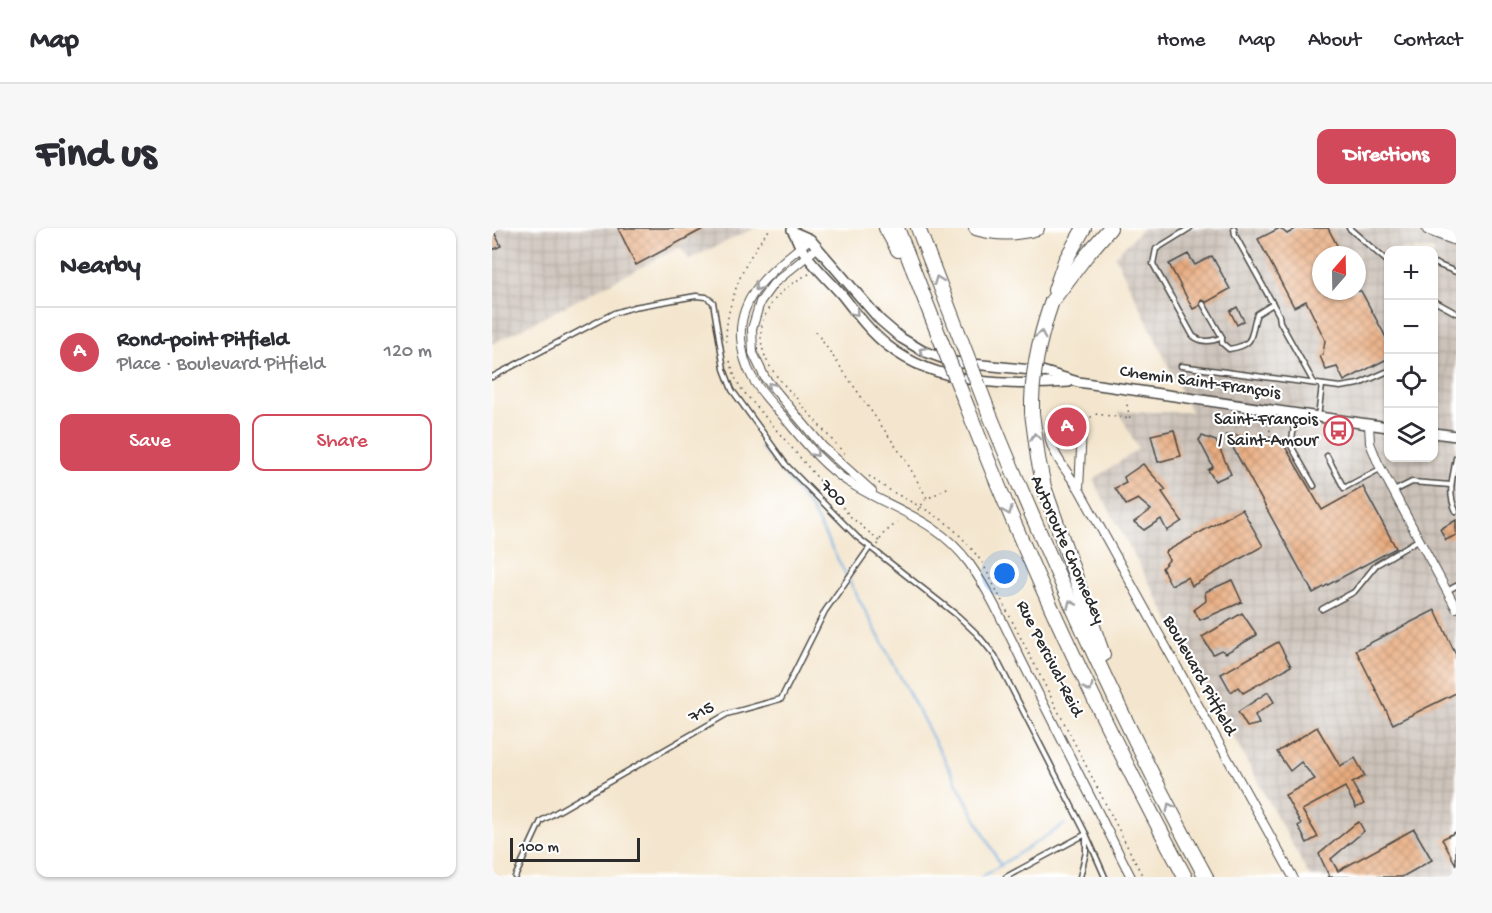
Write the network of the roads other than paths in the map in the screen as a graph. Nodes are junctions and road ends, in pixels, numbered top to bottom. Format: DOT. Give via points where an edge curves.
graph roads {
  1 [pos="886,228"];
  2 [pos="897,228"];
  3 [pos="918,228"];
  4 [pos="976,228"];
  5 [pos="1036,228"];
  6 [pos="1084,228"];
  7 [pos="1110,228"];
  8 [pos="1190,228"];
  9 [pos="1234,228"];
  10 [pos="1349,228"];
  11 [pos="1429,228"];
  12 [pos="792,230"];
  13 [pos="1456,238"];
  14 [pos="810,239"];
  15 [pos="800,247"];
  16 [pos="818,247"];
  17 [pos="1380,254"];
  18 [pos="1384,254"];
  19 [pos="808,255"];
  20 [pos="1384,258"];
  21 [pos="1438,265"];
  22 [pos="1456,272"];
  23 [pos="1052,301"];
  24 [pos="927,303"];
  25 [pos="1438,303"];
  26 [pos="1203,304"];
  27 [pos="1273,304"];
  28 [pos="1456,313"];
  29 [pos="1222,337"];
  30 [pos="1181,366"];
  31 [pos="1384,373"];
  32 [pos="492,377"];
  33 [pos="1078,382"];
  34 [pos="1314,384"];
  35 [pos="1322,385"];
  36 [pos="1296,413"];
  37 [pos="1318,417"];
  38 [pos="1369,424"];
  39 [pos="1384,426"];
  40 [pos="1438,434"];
  41 [pos="1456,436"];
  42 [pos="1327,456"];
  43 [pos="1456,458"];
  44 [pos="1455,466"];
  45 [pos="1381,469"];
  46 [pos="1450,485"];
  47 [pos="1314,486"];
  48 [pos="1079,489"];
  49 [pos="1393,492"];
  50 [pos="885,501"];
  51 [pos="1456,511"];
  52 [pos="1419,540"];
  53 [pos="872,548"];
  54 [pos="1456,586"];
  55 [pos="1447,591"];
  56 [pos="1456,608"];
  57 [pos="1322,609"];
  58 [pos="1123,714"];
  59 [pos="1086,834"];
  60 [pos="515,877"];
  61 [pos="1006,877"];
  62 [pos="1080,877"];
  63 [pos="1105,877"];
  64 [pos="1131,877"];
  65 [pos="1185,877"];
  66 [pos="1206,877"];
  67 [pos="1293,877"];
  1 -- 24 [label="highway"];
  2 -- 24 [label="highway, Autoroute Chomedey"];
  58 -- 3 [label="highway, Autoroute Chomedey, one-way, bridge" via="989,413"];
  4 -- 5 [label="highway" via="1010,233"];
  6 -- 23 [label="highway" via="1065,261"];
  7 -- 23 [label="highway"];
  8 -- 29 [label="lane" via="1156,249 1153,264 1193,336 1210,341"];
  9 -- 27 [label="lane"];
  10 -- 17 [label="lane"];
  11 -- 13 [label="highway"];
  12 -- 14 [label="street, Chemin Saint-François"];
  12 -- 15 [label="street, Chemin Saint-François"];
  14 -- 15 [label="street, Rue Percival-Reid"];
  14 -- 16 [label="street, Chemin Saint-François"];
  15 -- 19 [label="street, Chemin Saint-François"];
  15 -- 50 [label="street, Rue Percival-Reid, one-way" via="764,278 748,303 741,333 746,365 757,386 825,464 854,486"];
  16 -- 19 [label="street, Rue Percival-Reid"];
  33 -- 16 [label="street, Chemin Saint-François, one-way" via="1042,371 953,362 923,351 880,320"];
  17 -- 18 [label="lane"];
  17 -- 20 [label="lane"];
  19 -- 33 [label="street, Chemin Saint-François, one-way" via="877,336 922,367 947,375 995,381"];
  50 -- 19 [label="street, Rue Percival-Reid, one-way" via="823,447 769,384 756,361 752,329 760,302 773,284"];
  21 -- 22 [label="lane"];
  58 -- 23 [label="highway, one-way, bridge" via="1044,487 1038,458 1032,393 1035,361"];
  24 -- 65 [label="highway, Autoroute Chomedey, one-way, bridge" via="1008,509 1064,635"];
  25 -- 28 [label="lane"];
  26 -- 29 [label="lane"];
  27 -- 29 [label="lane" via="1257,314 1252,336 1244,345 1228,349"];
  27 -- 34 [label="lane"];
  30 -- 34 [label="lane"];
  31 -- 35 [label="lane" via="1350,386"];
  32 -- 53 [label="lane, 700" via="614,313 706,297 713,302 723,369 732,390 787,466"];
  33 -- 36 [label="street, Chemin Saint-François"];
  34 -- 35 [label="lane"];
  35 -- 37 [label="lane"];
  36 -- 37 [label="street, Chemin Saint-François"];
  36 -- 47 [label="lane" via="1291,446"];
  37 -- 38 [label="street, Chemin Saint-François"];
  38 -- 39 [label="street, Chemin Saint-François"];
  38 -- 45 [label="street" via="1370,443"];
  40 -- 41 [label="street"];
  42 -- 45 [label="lane" via="1344,488"];
  43 -- 44 [label="lane"];
  44 -- 46 [label="lane"];
  45 -- 49 [label="street"];
  46 -- 49 [label="lane" via="1412,482"];
  46 -- 51 [label="lane"];
  48 -- 48 [label="street, Boulevard Pitfield" via="1082,429 1072,419 1062,418 1051,427 1050,442"];
  48 -- 67 [label="street, Boulevard Pitfield"];
  49 -- 52 [label="street"];
  50 -- 64 [label="street, Rue Percival-Reid" via="932,526 952,543 977,575"];
  52 -- 55 [label="street"];
  52 -- 57 [label="lane" via="1376,564 1354,592"];
  53 -- 59 [label="lane, 700" via="958,616 995,656"];
  53 -- 60 [label="lane, 715" via="825,611 782,699 727,714 541,821"];
  54 -- 55 [label="lane"];
  55 -- 56 [label="street"];
  66 -- 58 [label="highway, Autoroute Chomedey, one-way"];
  59 -- 61 [label="lane"];
  59 -- 62 [label="lane"];
  59 -- 63 [label="lane, 700"];
}
